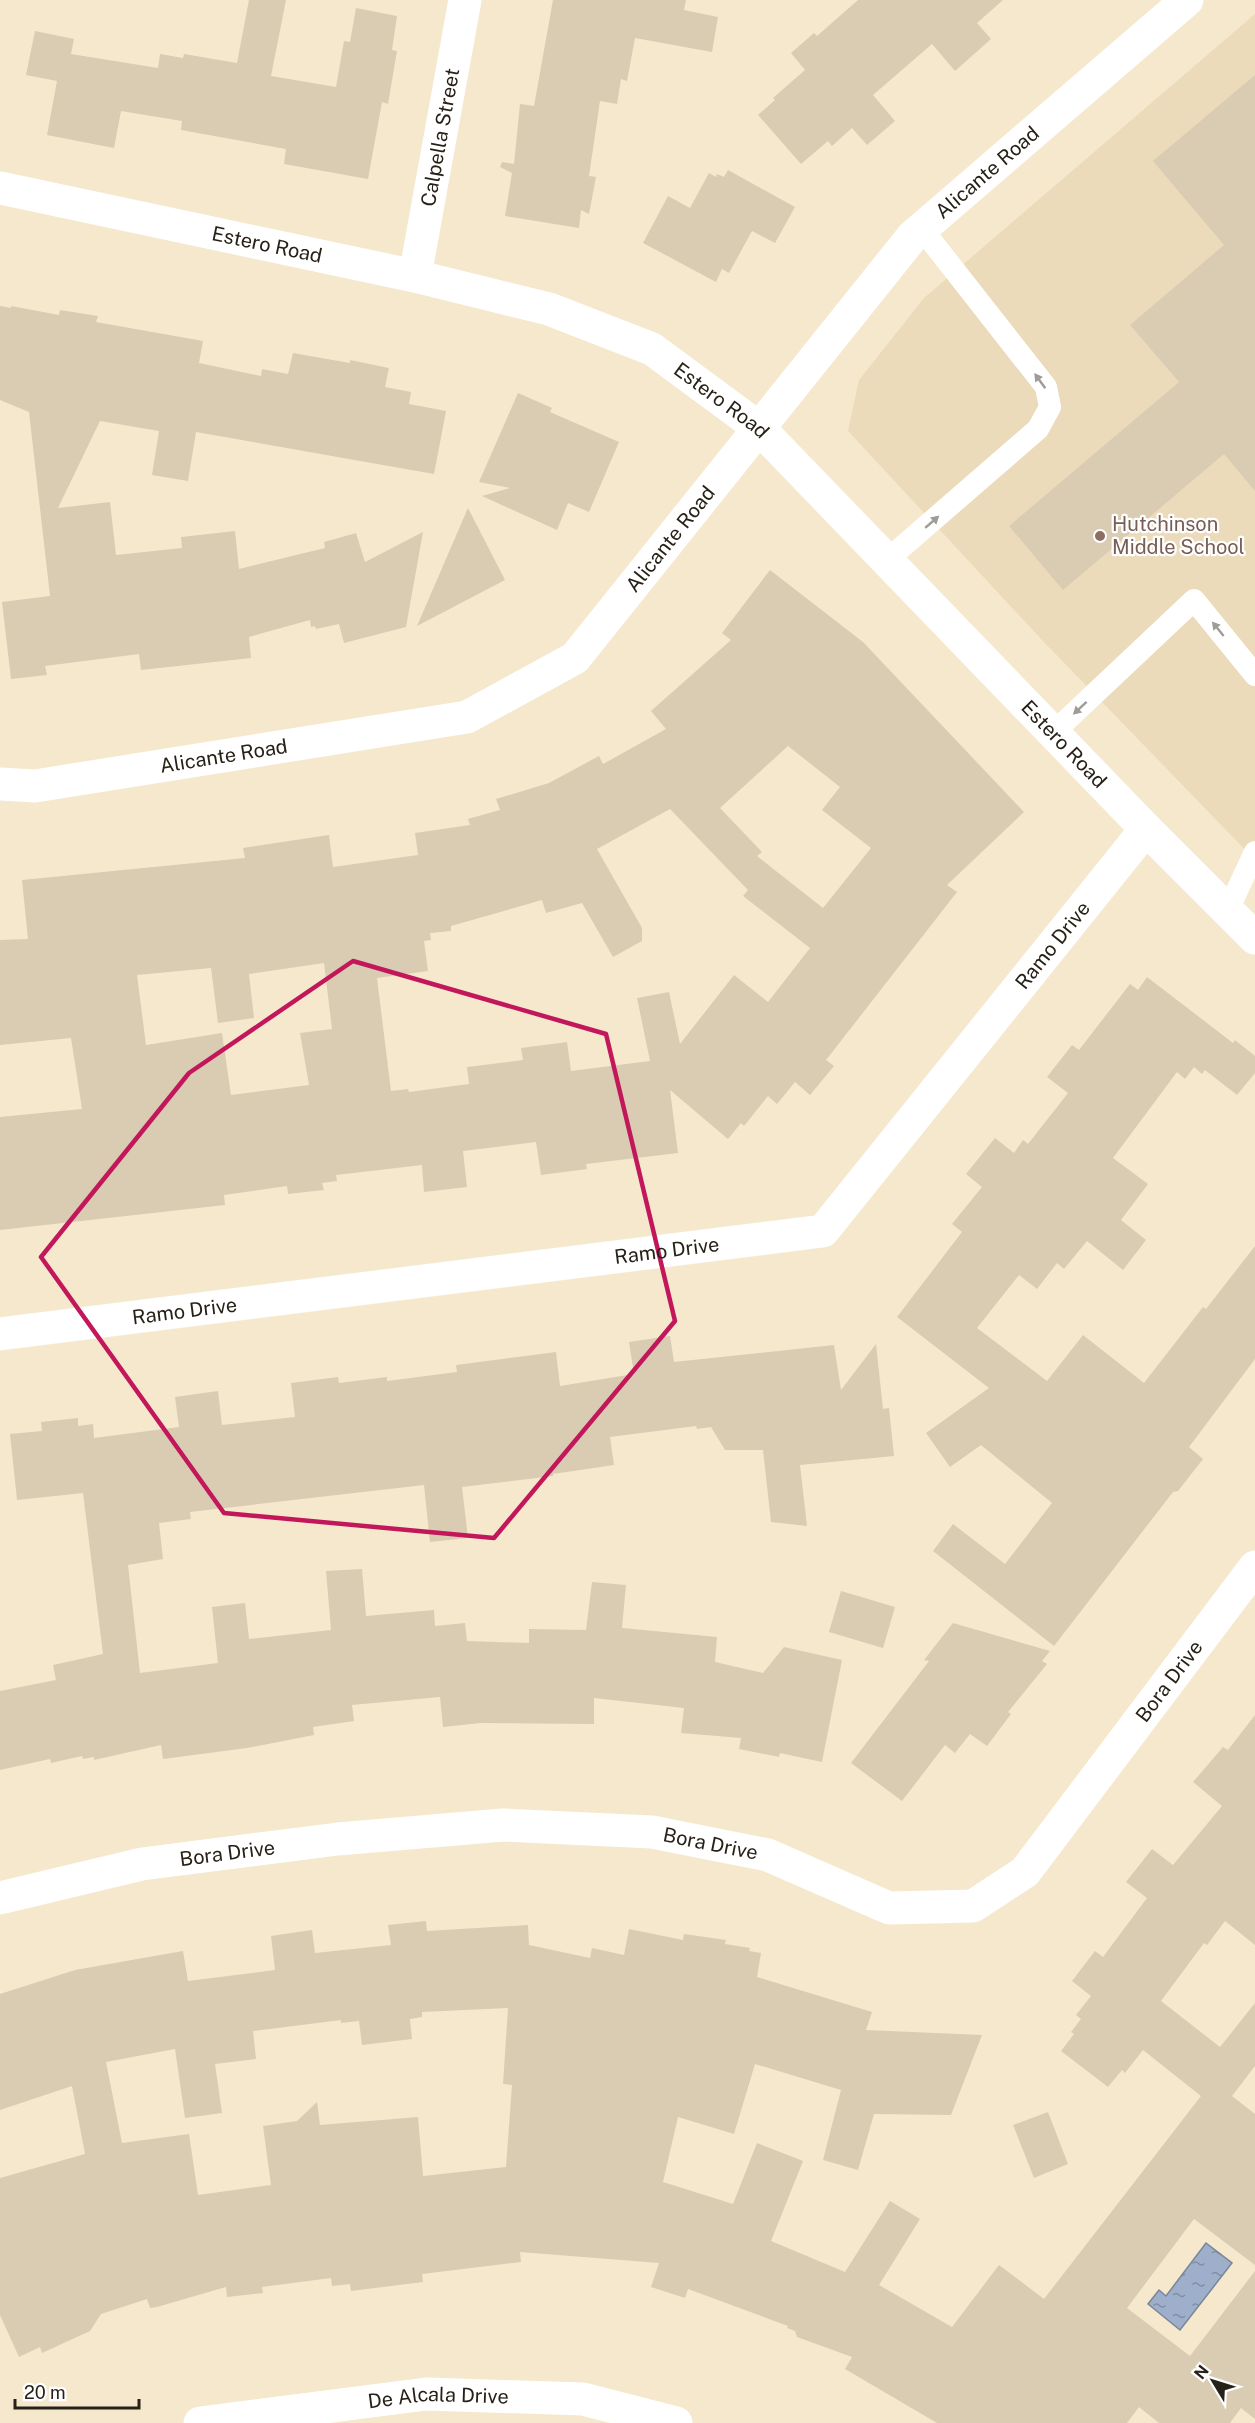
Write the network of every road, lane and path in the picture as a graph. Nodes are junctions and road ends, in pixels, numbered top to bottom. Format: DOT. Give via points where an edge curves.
graph roads {
  1 [pos="465,0"];
  2 [pos="1187,0"];
  3 [pos="0,188"];
  4 [pos="922,229"];
  5 [pos="415,276"];
  6 [pos="759,428"];
  7 [pos="888,560"];
  8 [pos="1255,675"];
  9 [pos="1054,732"];
  10 [pos="0,784"];
  11 [pos="1146,829"];
  12 [pos="1255,852"];
  13 [pos="1228,910"];
  14 [pos="1255,938"];
  15 [pos="0,1334"];
  16 [pos="1255,1567"];
  17 [pos="0,1898"];
  18 [pos="334,2414"];
  19 [pos="200,2423"];
  20 [pos="676,2423"];
  1 -- 5 [label="street, Calpella Street"];
  2 -- 4 [label="street, Alicante Road"];
  3 -- 5 [label="street, Estero Road"];
  4 -- 6 [label="street, Alicante Road"];
  7 -- 4 [label="lane, one-way" via="1038,429 1050,407 1046,387"];
  5 -- 6 [label="street, Estero Road" via="549,309 652,349"];
  6 -- 7 [label="street, Estero Road"];
  6 -- 10 [label="street, Alicante Road" via="575,658 466,717 35,786"];
  7 -- 9 [label="street, Estero Road"];
  8 -- 9 [label="lane, one-way" via="1194,600"];
  9 -- 11 [label="street, Estero Road"];
  11 -- 13 [label="street, Estero Road"];
  11 -- 15 [label="street, Ramo Drive" via="823,1231"];
  12 -- 13 [label="lane"];
  13 -- 14 [label="street, Estero Road"];
  16 -- 17 [label="street, Bora Drive" via="1024,1872 973,1906 889,1908 768,1855 652,1832 503,1825 338,1839 142,1864"];
  18 -- 19 [label="street, De Alcala Drive"];
  18 -- 20 [label="street, De Alcala Drive" via="426,2394 583,2399"];
}
